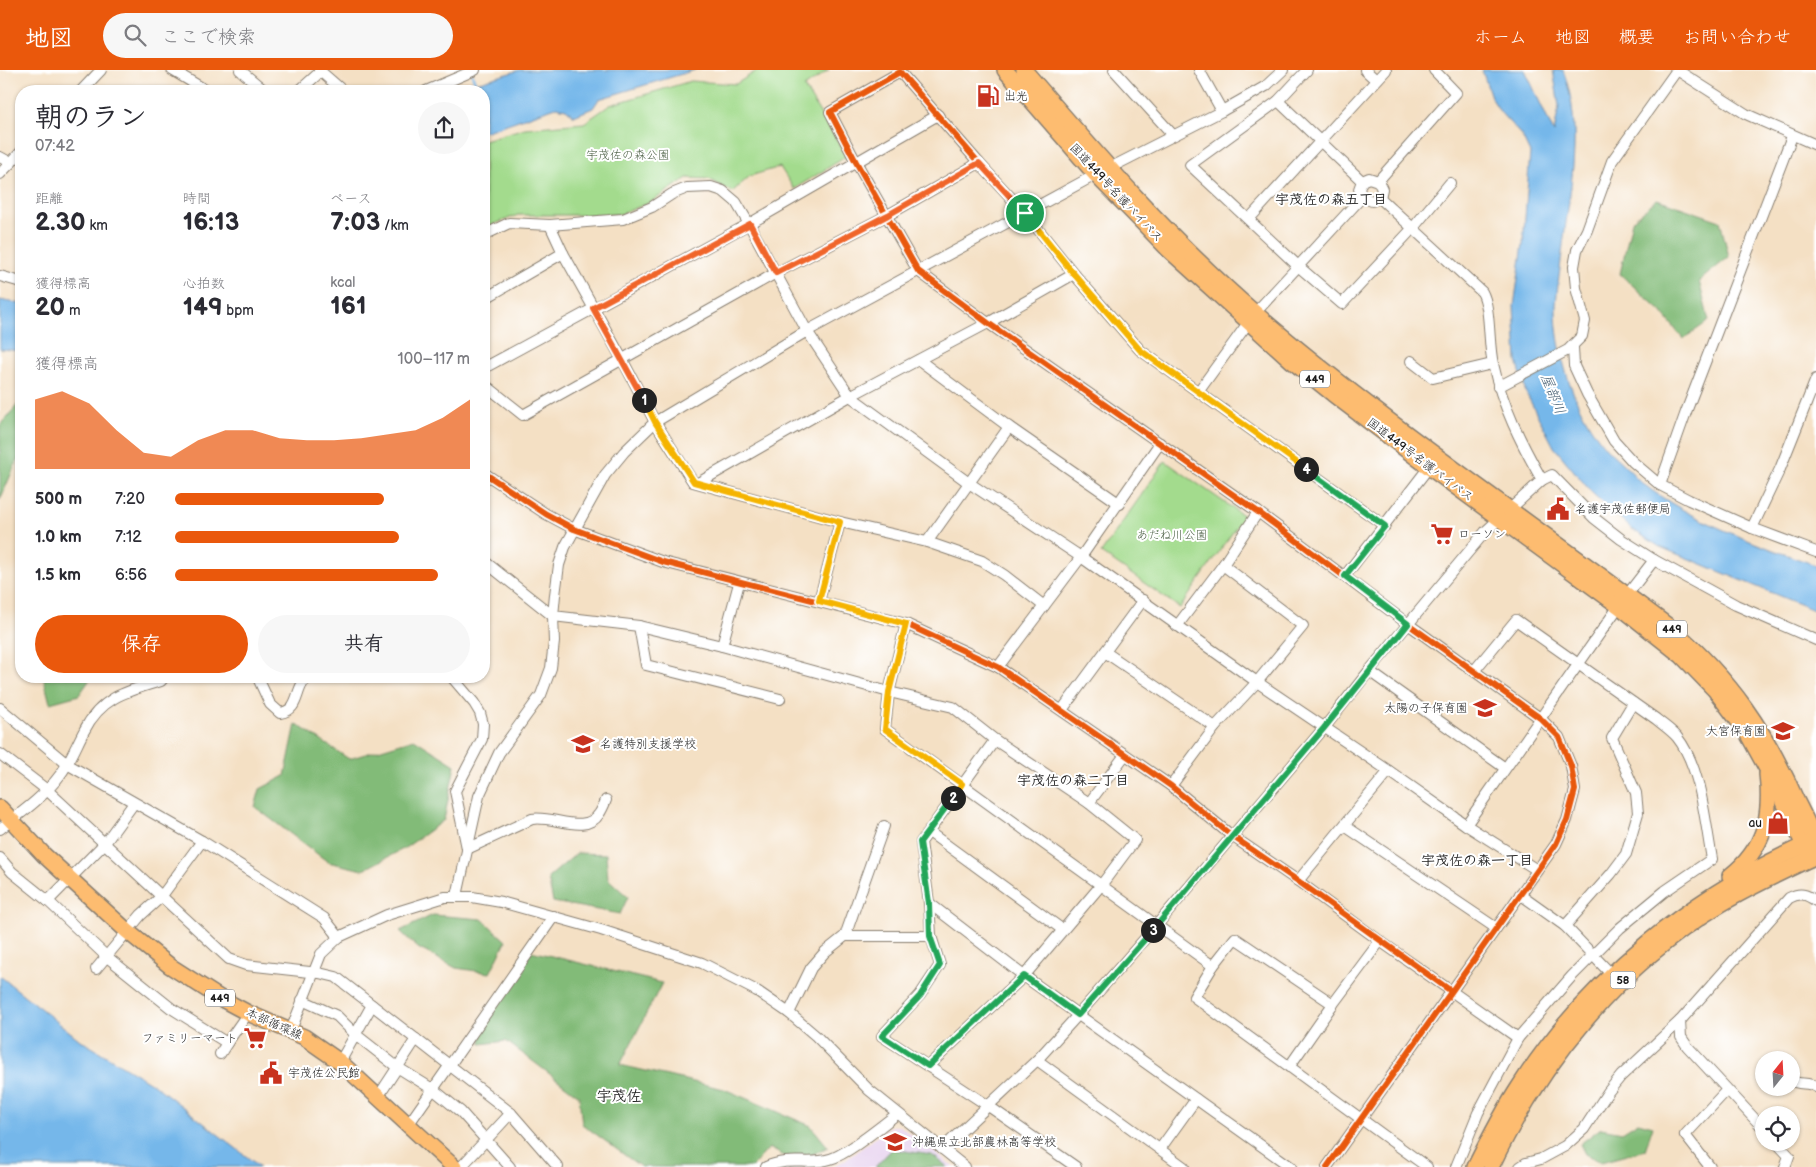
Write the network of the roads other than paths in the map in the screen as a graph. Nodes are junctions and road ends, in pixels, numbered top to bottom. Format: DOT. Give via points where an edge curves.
graph roads {
  1 [pos="101,70"];
  2 [pos="172,70"];
  3 [pos="240,70"];
  4 [pos="475,70"];
  5 [pos="1005,70"];
  6 [pos="1024,70"];
  7 [pos="1114,70"];
  8 [pos="1199,70"];
  9 [pos="1307,70"];
  10 [pos="1365,70"];
  11 [pos="1386,70"];
  12 [pos="1434,70"];
  13 [pos="1677,70"];
  14 [pos="320,71"];
  15 [pos="1281,71"];
  16 [pos="1376,80"];
  17 [pos="87,85"];
  18 [pos="197,85"];
  19 [pos="258,85"];
  20 [pos="305,85"];
  21 [pos="336,85"];
  22 [pos="440,85"];
  23 [pos="1278,101"];
  24 [pos="1222,112"];
  25 [pos="938,115"];
  26 [pos="1174,135"];
  27 [pos="1792,136"];
  28 [pos="1321,142"];
  29 [pos="1816,145"];
  30 [pos="0,157"];
  31 [pos="15,159"];
  32 [pos="856,162"];
  33 [pos="11,163"];
  34 [pos="979,163"];
  35 [pos="1103,171"];
  36 [pos="0,174"];
  37 [pos="1362,181"];
  38 [pos="1378,181"];
  39 [pos="1450,183"];
  40 [pos="1362,198"];
  41 [pos="1380,198"];
  42 [pos="1025,213"];
  43 [pos="888,215"];
  44 [pos="1249,219"];
  45 [pos="750,224"];
  46 [pos="550,225"];
  47 [pos="1414,228"];
  48 [pos="490,232"];
  49 [pos="563,253"];
  50 [pos="1298,266"];
  51 [pos="918,271"];
  52 [pos="776,273"];
  53 [pos="1074,274"];
  54 [pos="0,276"];
  55 [pos="15,280"];
  56 [pos="490,296"];
  57 [pos="593,308"];
  58 [pos="1252,318"];
  59 [pos="988,323"];
  60 [pos="807,330"];
  61 [pos="1570,349"];
  62 [pos="622,359"];
  63 [pos="919,360"];
  64 [pos="1411,361"];
  65 [pos="1492,364"];
  66 [pos="490,365"];
  67 [pos="1816,379"];
  68 [pos="1498,387"];
  69 [pos="490,389"];
  70 [pos="1198,392"];
  71 [pos="850,396"];
  72 [pos="655,422"];
  73 [pos="1009,427"];
  74 [pos="1160,443"];
  75 [pos="1429,467"];
  76 [pos="490,477"];
  77 [pos="1542,480"];
  78 [pos="968,482"];
  79 [pos="698,483"];
  80 [pos="1660,484"];
  81 [pos="1120,504"];
  82 [pos="1512,509"];
  83 [pos="1258,512"];
  84 [pos="1500,520"];
  85 [pos="840,522"];
  86 [pos="1385,526"];
  87 [pos="1752,528"];
  88 [pos="574,529"];
  89 [pos="927,542"];
  90 [pos="1816,552"];
  91 [pos="1081,557"];
  92 [pos="1654,560"];
  93 [pos="1223,565"];
  94 [pos="490,570"];
  95 [pos="1345,576"];
  96 [pos="739,583"];
  97 [pos="1143,600"];
  98 [pos="1623,600"];
  99 [pos="819,601"];
  100 [pos="1044,606"];
  101 [pos="554,616"];
  102 [pos="906,624"];
  103 [pos="1408,624"];
  104 [pos="639,626"];
  105 [pos="1177,626"];
  106 [pos="1816,640"];
  107 [pos="722,646"];
  108 [pos="1105,652"];
  109 [pos="1578,664"];
  110 [pos="998,667"];
  111 [pos="1369,671"];
  112 [pos="1474,671"];
  113 [pos="1257,682"];
  114 [pos="155,683"];
  115 [pos="260,683"];
  116 [pos="303,683"];
  117 [pos="457,683"];
  118 [pos="889,692"];
  119 [pos="780,699"];
  120 [pos="1633,703"];
  121 [pos="0,708"];
  122 [pos="1062,710"];
  123 [pos="1540,718"];
  124 [pos="1215,727"];
  125 [pos="1324,728"];
  126 [pos="996,740"];
  127 [pos="0,754"];
  128 [pos="1124,755"];
  129 [pos="1764,763"];
  130 [pos="67,764"];
  131 [pos="1505,768"];
  132 [pos="1389,771"];
  133 [pos="962,784"];
  134 [pos="1171,786"];
  135 [pos="47,790"];
  136 [pos="606,800"];
  137 [pos="134,803"];
  138 [pos="1089,804"];
  139 [pos="0,808"];
  140 [pos="5,825"];
  141 [pos="1466,825"];
  142 [pos="884,826"];
  143 [pos="1345,826"];
  144 [pos="929,832"];
  145 [pos="1232,836"];
  146 [pos="202,841"];
  147 [pos="105,843"];
  148 [pos="1814,848"];
  149 [pos="468,849"];
  150 [pos="0,858"];
  151 [pos="1537,870"];
  152 [pos="70,879"];
  153 [pos="1298,881"];
  154 [pos="1102,884"];
  155 [pos="1520,894"];
  156 [pos="1714,894"];
  157 [pos="457,896"];
  158 [pos="161,897"];
  159 [pos="1816,901"];
  160 [pos="48,902"];
  161 [pos="929,903"];
  162 [pos="554,916"];
  163 [pos="1156,926"];
  164 [pos="1565,926"];
  165 [pos="1496,928"];
  166 [pos="1063,930"];
  167 [pos="128,931"];
  168 [pos="845,936"];
  169 [pos="930,936"];
  170 [pos="339,937"];
  171 [pos="1380,941"];
  172 [pos="1592,955"];
  173 [pos="106,956"];
  174 [pos="1213,966"];
  175 [pos="96,970"];
  176 [pos="312,972"];
  177 [pos="1612,975"];
  178 [pos="1024,976"];
  179 [pos="1450,991"];
  180 [pos="302,1000"];
  181 [pos="1333,1004"];
  182 [pos="372,1005"];
  183 [pos="248,1013"];
  184 [pos="789,1013"];
  185 [pos="1078,1015"];
  186 [pos="1680,1022"];
  187 [pos="290,1030"];
  188 [pos="355,1034"];
  189 [pos="1518,1038"];
  190 [pos="416,1039"];
  191 [pos="227,1043"];
  192 [pos="220,1054"];
  193 [pos="1037,1060"];
  194 [pos="340,1062"];
  195 [pos="450,1065"];
  196 [pos="398,1066"];
  197 [pos="928,1066"];
  198 [pos="1289,1067"];
  199 [pos="1800,1083"];
  200 [pos="1816,1087"];
  201 [pos="434,1090"];
  202 [pos="1726,1090"];
  203 [pos="378,1097"];
  204 [pos="1196,1099"];
  205 [pos="988,1105"];
  206 [pos="511,1113"];
  207 [pos="897,1114"];
  208 [pos="1361,1118"];
  209 [pos="1755,1121"];
  210 [pos="408,1125"];
  211 [pos="486,1139"];
  212 [pos="942,1149"];
  213 [pos="1160,1149"];
  214 [pos="1784,1151"];
  215 [pos="454,1167"];
  216 [pos="461,1167"];
  217 [pos="510,1167"];
  218 [pos="558,1167"];
  219 [pos="766,1167"];
  220 [pos="965,1167"];
  221 [pos="1076,1167"];
  222 [pos="1184,1167"];
  223 [pos="1291,1167"];
  224 [pos="1327,1167"];
  225 [pos="1427,1167"];
  226 [pos="1456,1167"];
  227 [pos="1475,1167"];
  228 [pos="1491,1167"];
  229 [pos="1520,1167"];
  230 [pos="1710,1167"];
  231 [pos="1785,1167"];
  1 -- 17 [label="street"];
  2 -- 18 [label="street"];
  3 -- 19 [label="street"];
  4 -- 22 [label="street"];
  5 -- 35 [label="highway, 国道449号名護バイパス / 449"];
  6 -- 35 [label="highway, 国道449号名護バイパス / 449"];
  7 -- 26 [label="street"];
  8 -- 24 [label="street"];
  9 -- 23 [label="street"];
  10 -- 16 [label="street"];
  11 -- 16 [label="street"];
  12 -- 38 [label="street" via="1456,93"];
  13 -- 27 [label="street" via="1746,114"];
  13 -- 61 [label="street" via="1612,161 1588,230 1577,250 1574,267 1576,288 1585,321 1582,336"];
  14 -- 20 [label="street"];
  14 -- 21 [label="street"];
  15 -- 24 [label="street" via="1266,86"];
  16 -- 28 [label="street"];
  23 -- 28 [label="street"];
  23 -- 44 [label="street" via="1190,164"];
  24 -- 26 [label="street"];
  25 -- 32 [label="street"];
  25 -- 32 [label="street" via="900,72 830,112"];
  25 -- 34 [label="street"];
  26 -- 35 [label="street"];
  27 -- 29 [label="street"];
  27 -- 80 [label="street"];
  28 -- 37 [label="street"];
  28 -- 44 [label="street"];
  30 -- 33 [label="street"];
  31 -- 33 [label="street"];
  32 -- 43 [label="street"];
  32 -- 45 [label="street"];
  33 -- 36 [label="street"];
  34 -- 42 [label="street"];
  34 -- 43 [label="street"];
  35 -- 42 [label="street"];
  35 -- 58 [label="highway, 国道449号名護バイパス / 449" via="1169,250"];
  37 -- 38 [label="street" via="1369,178"];
  37 -- 40 [label="street" via="1359,189"];
  38 -- 41 [label="street" via="1382,188"];
  39 -- 47 [label="street"];
  40 -- 41 [label="street" via="1372,201"];
  40 -- 50 [label="street"];
  41 -- 47 [label="street"];
  42 -- 51 [label="street"];
  42 -- 53 [label="street"];
  43 -- 51 [label="street"];
  43 -- 52 [label="street"];
  44 -- 50 [label="street"];
  45 -- 46 [label="street" via="736,202 723,191 699,186 672,194 623,219"];
  45 -- 52 [label="street"];
  45 -- 57 [label="street"];
  46 -- 48 [label="street" via="509,223"];
  46 -- 49 [label="street"];
  47 -- 50 [label="street" via="1342,304"];
  47 -- 65 [label="street" via="1482,292 1486,300"];
  49 -- 56 [label="street"];
  49 -- 57 [label="street"];
  50 -- 58 [label="street"];
  51 -- 59 [label="street"];
  51 -- 60 [label="street"];
  52 -- 60 [label="street"];
  52 -- 62 [label="street"];
  53 -- 59 [label="street"];
  53 -- 70 [label="street" via="1140,350"];
  54 -- 55 [label="street"];
  57 -- 62 [label="street"];
  57 -- 66 [label="street"];
  58 -- 70 [label="street"];
  58 -- 75 [label="highway, 国道449号名護バイパス / 449" via="1333,394"];
  58 -- 82 [label="highway, 国道449号名護バイパス / 449"];
  59 -- 63 [label="street"];
  59 -- 74 [label="street"];
  60 -- 71 [label="street"];
  60 -- 72 [label="street"];
  61 -- 68 [label="street"];
  61 -- 80 [label="street" via="1587,394 1614,441"];
  62 -- 69 [label="street" via="522,415"];
  62 -- 72 [label="street"];
  63 -- 71 [label="street"];
  63 -- 73 [label="street"];
  64 -- 65 [label="street" via="1432,378"];
  65 -- 68 [label="street"];
  67 -- 87 [label="street"];
  68 -- 77 [label="street" via="1520,442"];
  70 -- 86 [label="street"];
  71 -- 78 [label="street"];
  71 -- 79 [label="street"];
  72 -- 79 [label="street" via="694,482"];
  72 -- 88 [label="street" via="605,475"];
  73 -- 78 [label="street"];
  73 -- 81 [label="street"];
  74 -- 81 [label="street"];
  74 -- 83 [label="street"];
  75 -- 84 [label="highway, 国道449号名護バイパス / 449"];
  75 -- 86 [label="street"];
  76 -- 88 [label="street"];
  77 -- 82 [label="street"];
  77 -- 92 [label="street" via="1552,475 1594,518"];
  78 -- 89 [label="street"];
  78 -- 91 [label="street"];
  79 -- 85 [label="street"];
  80 -- 87 [label="street"];
  81 -- 91 [label="street"];
  82 -- 84 [label="street"];
  82 -- 98 [label="highway, 国道449号名護バイパス / 449"];
  83 -- 93 [label="street"];
  83 -- 95 [label="street"];
  84 -- 98 [label="highway, 国道449号名護バイパス / 449"];
  84 -- 103 [label="street" via="1485,532"];
  85 -- 89 [label="street"];
  85 -- 99 [label="street"];
  86 -- 95 [label="street"];
  87 -- 90 [label="street"];
  88 -- 96 [label="street" via="663,562"];
  88 -- 101 [label="street" via="559,565"];
  89 -- 100 [label="street" via="982,561"];
  91 -- 97 [label="street"];
  91 -- 100 [label="street"];
  92 -- 98 [label="street"];
  92 -- 106 [label="street" via="1736,605"];
  93 -- 105 [label="street"];
  93 -- 113 [label="street" via="1304,626"];
  94 -- 101 [label="street"];
  95 -- 103 [label="street"];
  96 -- 99 [label="street"];
  96 -- 107 [label="street"];
  97 -- 105 [label="street"];
  97 -- 108 [label="street"];
  98 -- 109 [label="street"];
  98 -- 129 [label="highway, 国道449号名護バイパス / 449" via="1698,672 1730,708"];
  98 -- 148 [label="highway, 国道449号名護バイパス / 449" via="1694,648 1740,700 1780,765"];
  99 -- 102 [label="street"];
  100 -- 110 [label="street"];
  101 -- 104 [label="street"];
  101 -- 149 [label="street" via="551,668 541,695 499,753 479,796"];
  102 -- 110 [label="street"];
  102 -- 118 [label="street"];
  103 -- 111 [label="street"];
  103 -- 112 [label="street"];
  104 -- 107 [label="street"];
  104 -- 119 [label="street" via="646,665"];
  105 -- 113 [label="street"];
  107 -- 118 [label="street"];
  108 -- 122 [label="street"];
  108 -- 124 [label="street"];
  109 -- 112 [label="street" via="1516,620"];
  109 -- 120 [label="street"];
  109 -- 123 [label="street"];
  110 -- 122 [label="street"];
  111 -- 125 [label="street"];
  111 -- 131 [label="street"];
  112 -- 123 [label="street"];
  113 -- 124 [label="street"];
  113 -- 125 [label="street"];
  114 -- 130 [label="street" via="118,695 105,704 92,717"];
  115 -- 116 [label="street" via="270,704 280,714 294,706"];
  117 -- 149 [label="street" via="474,703 483,724 482,739 455,791"];
  118 -- 126 [label="street" via="953,707"];
  118 -- 133 [label="street" via="885,729"];
  120 -- 164 [label="street" via="1612,738 1636,794 1638,813 1633,833 1626,854"];
  120 -- 172 [label="street" via="1676,737 1690,759 1698,782 1712,858 1665,891"];
  121 -- 130 [label="street"];
  122 -- 128 [label="street"];
  123 -- 131 [label="street"];
  123 -- 151 [label="street" via="1559,737 1571,766 1575,790 1556,844"];
  124 -- 134 [label="street"];
  125 -- 132 [label="street"];
  125 -- 145 [label="street"];
  126 -- 133 [label="street"];
  126 -- 138 [label="street"];
  127 -- 135 [label="street"];
  128 -- 134 [label="street"];
  128 -- 138 [label="street"];
  129 -- 148 [label="highway, 国道449号名護バイパス / 449"];
  129 -- 156 [label="highway" via="1769,790 1765,827 1745,862 1722,881"];
  130 -- 135 [label="street"];
  130 -- 137 [label="street"];
  131 -- 141 [label="street"];
  132 -- 141 [label="street"];
  132 -- 143 [label="street"];
  133 -- 144 [label="street"];
  133 -- 154 [label="street"];
  134 -- 145 [label="street"];
  135 -- 140 [label="street"];
  135 -- 147 [label="street"];
  136 -- 149 [label="street" via="598,816 590,822 580,824 546,817 532,818"];
  137 -- 146 [label="street"];
  137 -- 147 [label="street"];
  138 -- 154 [label="street" via="1135,840"];
  139 -- 140 [label="highway, 本部循環線 / 449"];
  140 -- 152 [label="highway, 本部循環線 / 449"];
  141 -- 151 [label="street"];
  142 -- 168 [label="street"];
  143 -- 153 [label="street"];
  143 -- 165 [label="street"];
  144 -- 161 [label="street" via="920,842"];
  144 -- 166 [label="street"];
  145 -- 153 [label="street"];
  145 -- 163 [label="street"];
  146 -- 158 [label="street"];
  146 -- 170 [label="street" via="324,918"];
  147 -- 152 [label="street"];
  147 -- 158 [label="street"];
  148 -- 156 [label="highway, 58" via="1757,868"];
  148 -- 228 [label="highway, 58" via="1721,904 1665,944 1617,986 1538,1083"];
  149 -- 157 [label="street"];
  150 -- 160 [label="street"];
  151 -- 155 [label="street"];
  152 -- 160 [label="street"];
  152 -- 167 [label="highway, 本部循環線 / 449"];
  153 -- 171 [label="street"];
  154 -- 163 [label="street"];
  154 -- 166 [label="street"];
  155 -- 164 [label="street"];
  155 -- 165 [label="street"];
  156 -- 177 [label="highway, 58" via="1663,930"];
  157 -- 162 [label="street" via="501,902"];
  157 -- 170 [label="street" via="422,903"];
  158 -- 167 [label="street" via="140,915"];
  158 -- 176 [label="street" via="229,959 246,965"];
  159 -- 186 [label="street" via="1806,894 1789,898"];
  160 -- 173 [label="street"];
  161 -- 169 [label="street"];
  161 -- 178 [label="street"];
  162 -- 184 [label="street" via="702,963 757,991"];
  162 -- 195 [label="street"];
  163 -- 174 [label="street"];
  163 -- 185 [label="street"];
  164 -- 172 [label="street"];
  165 -- 179 [label="street"];
  166 -- 178 [label="street"];
  167 -- 173 [label="street"];
  167 -- 183 [label="highway, 本部循環線 / 449" via="184,976"];
  168 -- 169 [label="street"];
  168 -- 184 [label="street" via="811,968"];
  169 -- 197 [label="street" via="940,965 920,996 882,1036"];
  170 -- 176 [label="street" via="321,954"];
  171 -- 179 [label="street"];
  171 -- 181 [label="street"];
  172 -- 177 [label="street"];
  172 -- 189 [label="street"];
  173 -- 175 [label="street"];
  173 -- 191 [label="street" via="171,1008"];
  174 -- 181 [label="street" via="1235,938"];
  174 -- 198 [label="street" via="1194,997"];
  176 -- 180 [label="street"];
  176 -- 182 [label="street" via="336,977"];
  177 -- 227 [label="highway, 58" via="1564,1026 1530,1070"];
  178 -- 185 [label="street"];
  178 -- 197 [label="street"];
  179 -- 189 [label="street"];
  179 -- 208 [label="street"];
  180 -- 187 [label="street"];
  180 -- 188 [label="street" via="337,1016"];
  181 -- 198 [label="street"];
  182 -- 188 [label="street"];
  182 -- 190 [label="street"];
  183 -- 187 [label="highway, 本部循環線 / 449"];
  183 -- 191 [label="street"];
  184 -- 207 [label="street"];
  185 -- 193 [label="street"];
  185 -- 204 [label="street"];
  186 -- 202 [label="street" via="1681,1037 1687,1046"];
  186 -- 229 [label="street" via="1621,1076 1584,1129 1565,1146"];
  187 -- 194 [label="highway, 本部循環線 / 449"];
  188 -- 194 [label="street"];
  188 -- 196 [label="street"];
  189 -- 226 [label="street" via="1478,1113"];
  190 -- 195 [label="street"];
  190 -- 196 [label="street"];
  191 -- 192 [label="street"];
  193 -- 205 [label="street"];
  193 -- 213 [label="street"];
  194 -- 203 [label="highway, 本部循環線 / 449"];
  195 -- 201 [label="street"];
  195 -- 206 [label="street"];
  196 -- 201 [label="street"];
  196 -- 203 [label="street"];
  197 -- 205 [label="street"];
  198 -- 208 [label="street"];
  199 -- 200 [label="street"];
  201 -- 210 [label="street"];
  201 -- 211 [label="street" via="461,1112"];
  202 -- 209 [label="street"];
  202 -- 230 [label="street" via="1685,1135"];
  203 -- 210 [label="highway, 本部循環線 / 449"];
  204 -- 213 [label="street"];
  204 -- 223 [label="street"];
  205 -- 212 [label="street"];
  205 -- 221 [label="street"];
  206 -- 211 [label="street"];
  206 -- 218 [label="street"];
  207 -- 212 [label="street"];
  207 -- 219 [label="street" via="830,1159 778,1162"];
  208 -- 224 [label="street"];
  208 -- 225 [label="street"];
  210 -- 215 [label="highway, 本部循環線 / 449"];
  211 -- 216 [label="street"];
  211 -- 217 [label="street"];
  212 -- 220 [label="street"];
  213 -- 222 [label="street"];
  214 -- 231 [label="street" via="1789,1156"];
}
